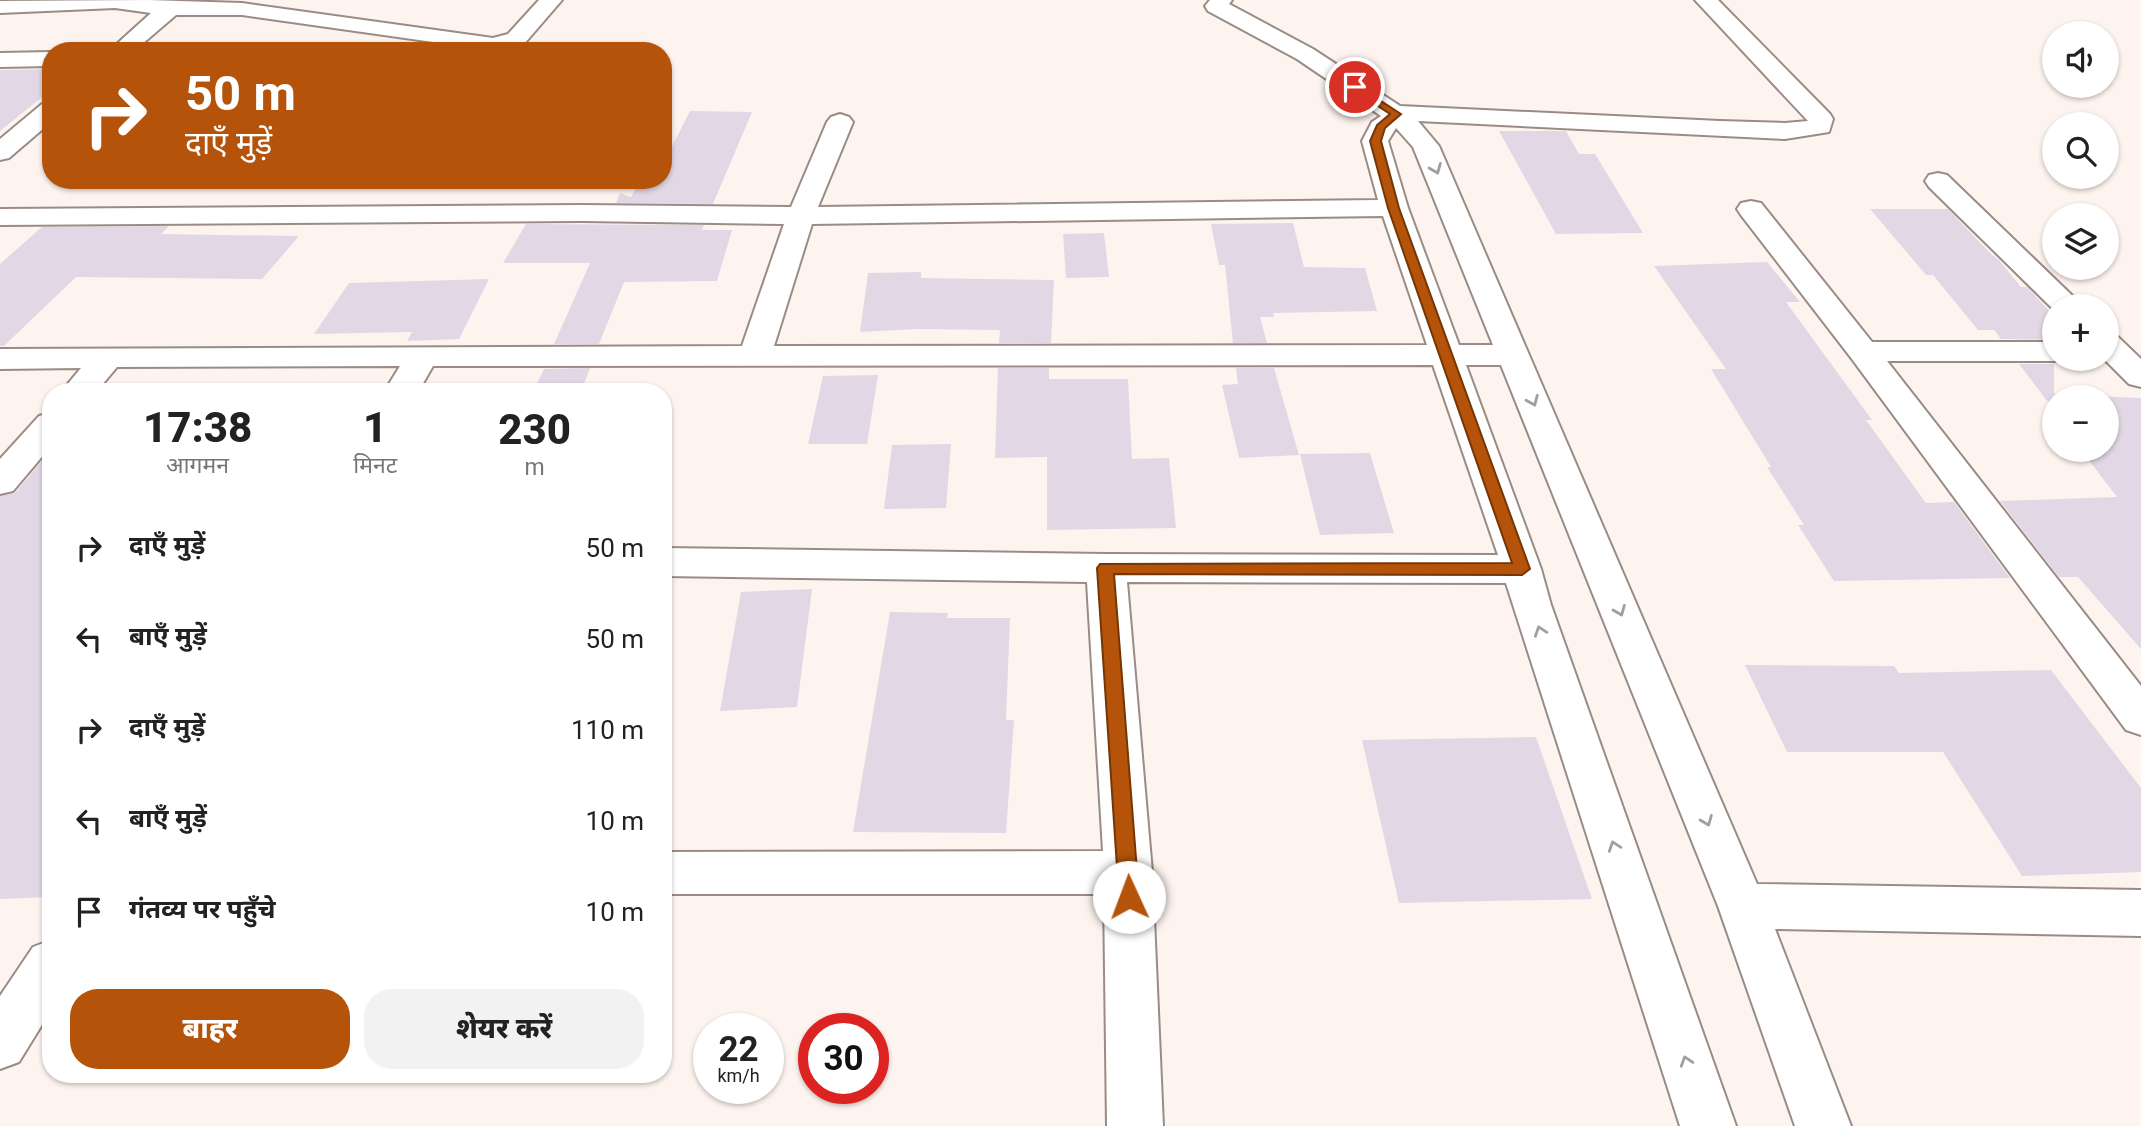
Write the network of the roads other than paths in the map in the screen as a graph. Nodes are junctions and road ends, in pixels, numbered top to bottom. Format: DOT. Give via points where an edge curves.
graph roads {
  1 [pos="551,0"];
  2 [pos="1221,0"];
  3 [pos="1706,0"];
  4 [pos="116,1"];
  5 [pos="0,7"];
  6 [pos="170,9"];
  7 [pos="131,42"];
  8 [pos="457,42"];
  9 [pos="512,42"];
  10 [pos="42,59"];
  11 [pos="0,60"];
  12 [pos="1396,114"];
  13 [pos="42,117"];
  14 [pos="840,121"];
  15 [pos="0,152"];
  16 [pos="1938,181"];
  17 [pos="1394,208"];
  18 [pos="1751,209"];
  19 [pos="801,216"];
  20 [pos="0,217"];
  21 [pos="2056,294"];
  22 [pos="2042,351"];
  23 [pos="2119,351"];
  24 [pos="1863,352"];
  25 [pos="1446,355"];
  26 [pos="1514,355"];
  27 [pos="422,356"];
  28 [pos="754,357"];
  29 [pos="108,358"];
  30 [pos="0,359"];
  31 [pos="2141,377"];
  32 [pos="86,383"];
  33 [pos="406,383"];
  34 [pos="42,434"];
  35 [pos="0,482"];
  36 [pos="672,562"];
  37 [pos="1105,568"];
  38 [pos="1522,569"];
  39 [pos="2141,718"];
  40 [pos="1128,872"];
  41 [pos="672,873"];
  42 [pos="1742,906"];
  43 [pos="2141,912"];
  44 [pos="42,978"];
  45 [pos="0,1043"];
  46 [pos="1135,1126"];
  47 [pos="1708,1126"];
  48 [pos="1824,1126"];
  1 -- 9 [label="street"];
  2 -- 12 [label="street" via="1216,6 1294,46"];
  3 -- 12 [label="street" via="1821,119 1820,127 1759,131"];
  4 -- 5 [label="street"];
  4 -- 6 [label="street"];
  6 -- 7 [label="street"];
  6 -- 8 [label="street" via="242,9"];
  10 -- 11 [label="street"];
  12 -- 17 [label="street" via="1381,127 1376,141"];
  12 -- 26 [label="street, one-way" via="1429,152"];
  13 -- 15 [label="street"];
  14 -- 19 [label="street"];
  16 -- 21 [label="street"];
  17 -- 19 [label="street"];
  17 -- 25 [label="street"];
  18 -- 24 [label="street"];
  19 -- 20 [label="street" via="588,202"];
  19 -- 28 [label="street"];
  22 -- 24 [label="street"];
  23 -- 31 [label="street"];
  24 -- 39 [label="street"];
  25 -- 26 [label="street"];
  25 -- 28 [label="street"];
  25 -- 38 [label="street"];
  26 -- 42 [label="street, one-way"];
  27 -- 28 [label="street"];
  27 -- 29 [label="street"];
  27 -- 33 [label="street"];
  29 -- 30 [label="street"];
  29 -- 32 [label="street"];
  34 -- 35 [label="street"];
  36 -- 37 [label="street"];
  37 -- 38 [label="street"];
  37 -- 40 [label="street"];
  47 -- 38 [label="street, one-way"];
  40 -- 41 [label="street"];
  40 -- 46 [label="street"];
  42 -- 43 [label="street"];
  42 -- 48 [label="street"];
  44 -- 45 [label="street"];
}
